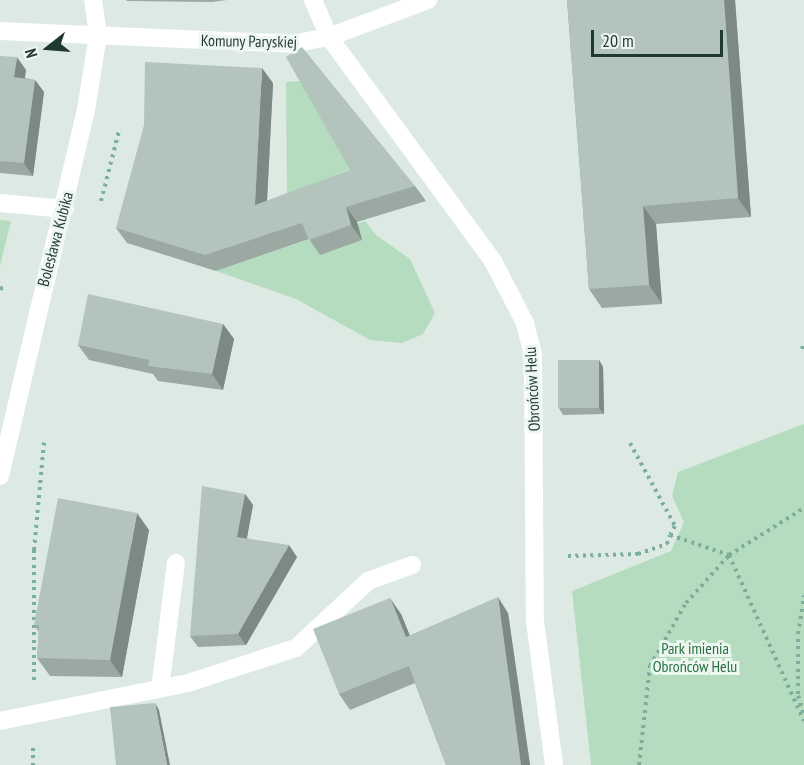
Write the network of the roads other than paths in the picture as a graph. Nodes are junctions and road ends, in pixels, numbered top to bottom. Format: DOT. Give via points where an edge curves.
graph roads {
  1 [pos="93,0"];
  2 [pos="313,0"];
  3 [pos="428,0"];
  4 [pos="0,31"];
  5 [pos="98,34"];
  6 [pos="329,37"];
  7 [pos="0,203"];
  8 [pos="65,209"];
  9 [pos="0,476"];
  10 [pos="176,563"];
  11 [pos="412,565"];
  12 [pos="160,689"];
  13 [pos="0,721"];
  14 [pos="554,765"];
  1 -- 5 [label="street, Bolesława Kubika"];
  2 -- 6 [label="street, Obrońców Helu"];
  3 -- 6 [label="street, Komuny Paryskiej"];
  4 -- 5 [label="street, Komuny Paryskiej"];
  5 -- 6 [label="street, Komuny Paryskiej" via="292,44"];
  5 -- 8 [label="street, Bolesława Kubika"];
  6 -- 14 [label="street, Obrońców Helu" via="493,261 525,323 532,354 535,621"];
  7 -- 8 [label="street"];
  8 -- 9 [label="street, Bolesława Kubika"];
  10 -- 12 [label="street"];
  11 -- 12 [label="street" via="369,581 296,648"];
  12 -- 13 [label="street"];
}
